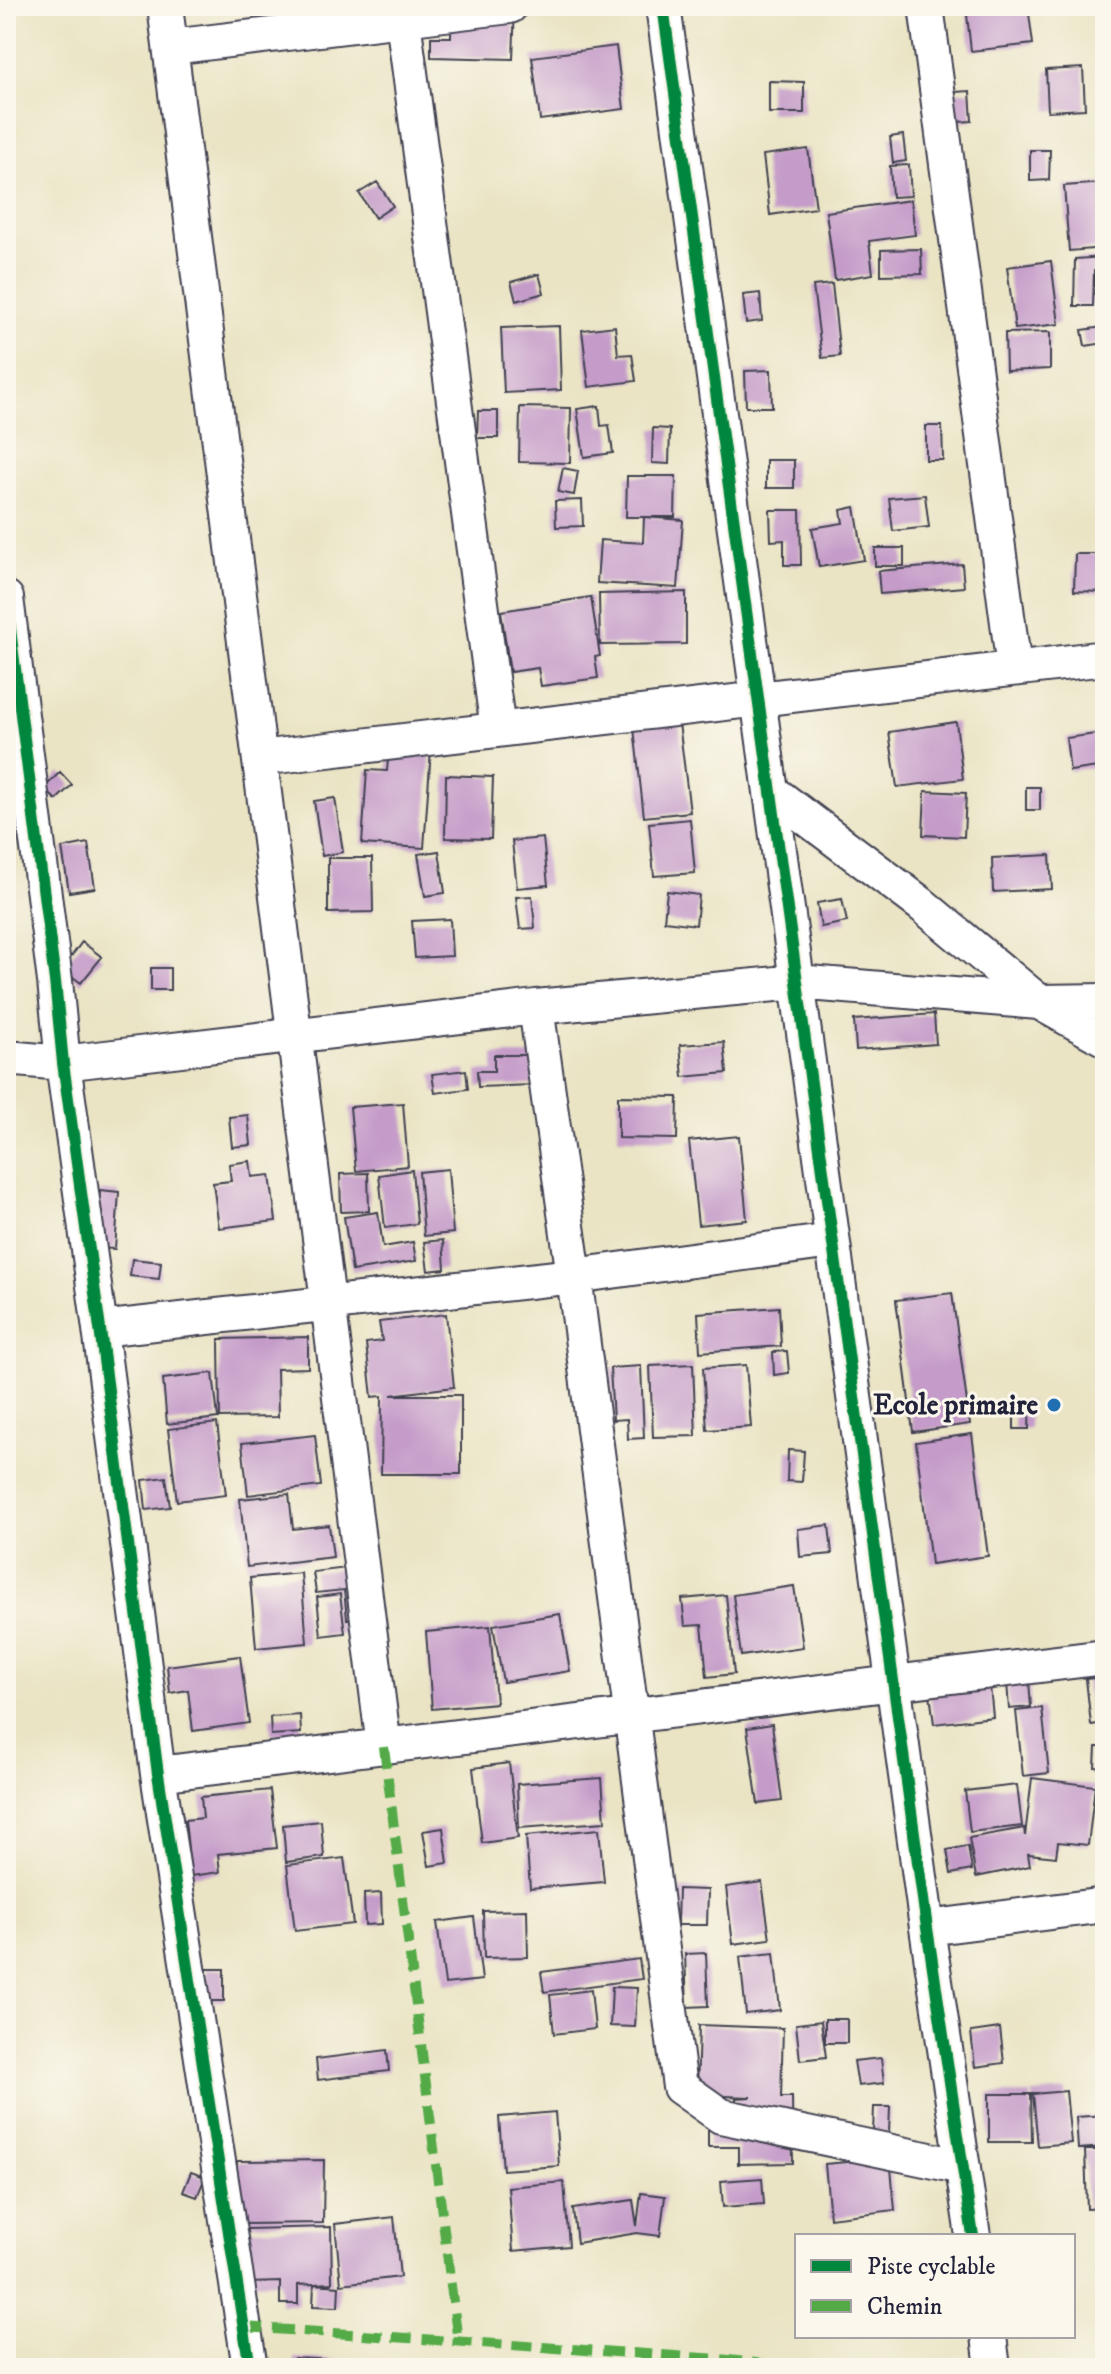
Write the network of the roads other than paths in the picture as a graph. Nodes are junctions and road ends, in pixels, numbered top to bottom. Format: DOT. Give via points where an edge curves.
graph roads {
  1 [pos="165,6"];
  2 [pos="510,6"];
  3 [pos="663,6"];
  4 [pos="926,6"];
  5 [pos="403,20"];
  6 [pos="171,47"];
  7 [pos="6,598"];
  8 [pos="1105,658"];
  9 [pos="1014,668"];
  10 [pos="758,699"];
  11 [pos="498,730"];
  12 [pos="260,758"];
  13 [pos="771,791"];
  14 [pos="797,982"];
  15 [pos="1105,1001"];
  16 [pos="1039,1002"];
  17 [pos="536,1007"];
  18 [pos="295,1035"];
  19 [pos="1105,1039"];
  20 [pos="6,1058"];
  21 [pos="63,1063"];
  22 [pos="832,1241"];
  23 [pos="574,1276"];
  24 [pos="328,1304"];
  25 [pos="100,1329"];
  26 [pos="1105,1657"];
  27 [pos="893,1683"];
  28 [pos="633,1716"];
  29 [pos="384,1747"];
  30 [pos="158,1774"];
  31 [pos="1105,1905"];
  32 [pos="927,1928"];
  33 [pos="963,2167"];
  34 [pos="973,2234"];
  35 [pos="989,2338"];
  36 [pos="250,2368"];
  37 [pos="993,2368"];
  1 -- 6 [label="street"];
  2 -- 5 [label="street"];
  3 -- 10 [label="street"];
  4 -- 9 [label="street"];
  5 -- 6 [label="street"];
  5 -- 11 [label="street"];
  6 -- 12 [label="street"];
  7 -- 21 [label="street"];
  8 -- 9 [label="street"];
  9 -- 10 [label="street"];
  10 -- 11 [label="street"];
  10 -- 13 [label="street"];
  11 -- 12 [label="street"];
  12 -- 18 [label="street"];
  13 -- 14 [label="street"];
  13 -- 16 [label="street" via="921,904"];
  14 -- 16 [label="street"];
  14 -- 17 [label="street"];
  14 -- 22 [label="street"];
  15 -- 16 [label="street"];
  16 -- 19 [label="street"];
  17 -- 18 [label="street"];
  17 -- 23 [label="street"];
  18 -- 21 [label="street"];
  18 -- 24 [label="street"];
  20 -- 21 [label="street"];
  21 -- 25 [label="street"];
  22 -- 23 [label="street"];
  22 -- 27 [label="street"];
  23 -- 24 [label="street"];
  23 -- 28 [label="street"];
  24 -- 25 [label="street"];
  24 -- 29 [label="street"];
  25 -- 30 [label="street"];
  26 -- 27 [label="street"];
  27 -- 28 [label="street"];
  27 -- 32 [label="street"];
  28 -- 29 [label="street"];
  28 -- 33 [label="street" via="680,2087 721,2116"];
  29 -- 30 [label="street"];
  30 -- 36 [label="street"];
  31 -- 32 [label="street"];
  32 -- 33 [label="street"];
  33 -- 34 [label="street"];
  35 -- 37 [label="street"];
}
